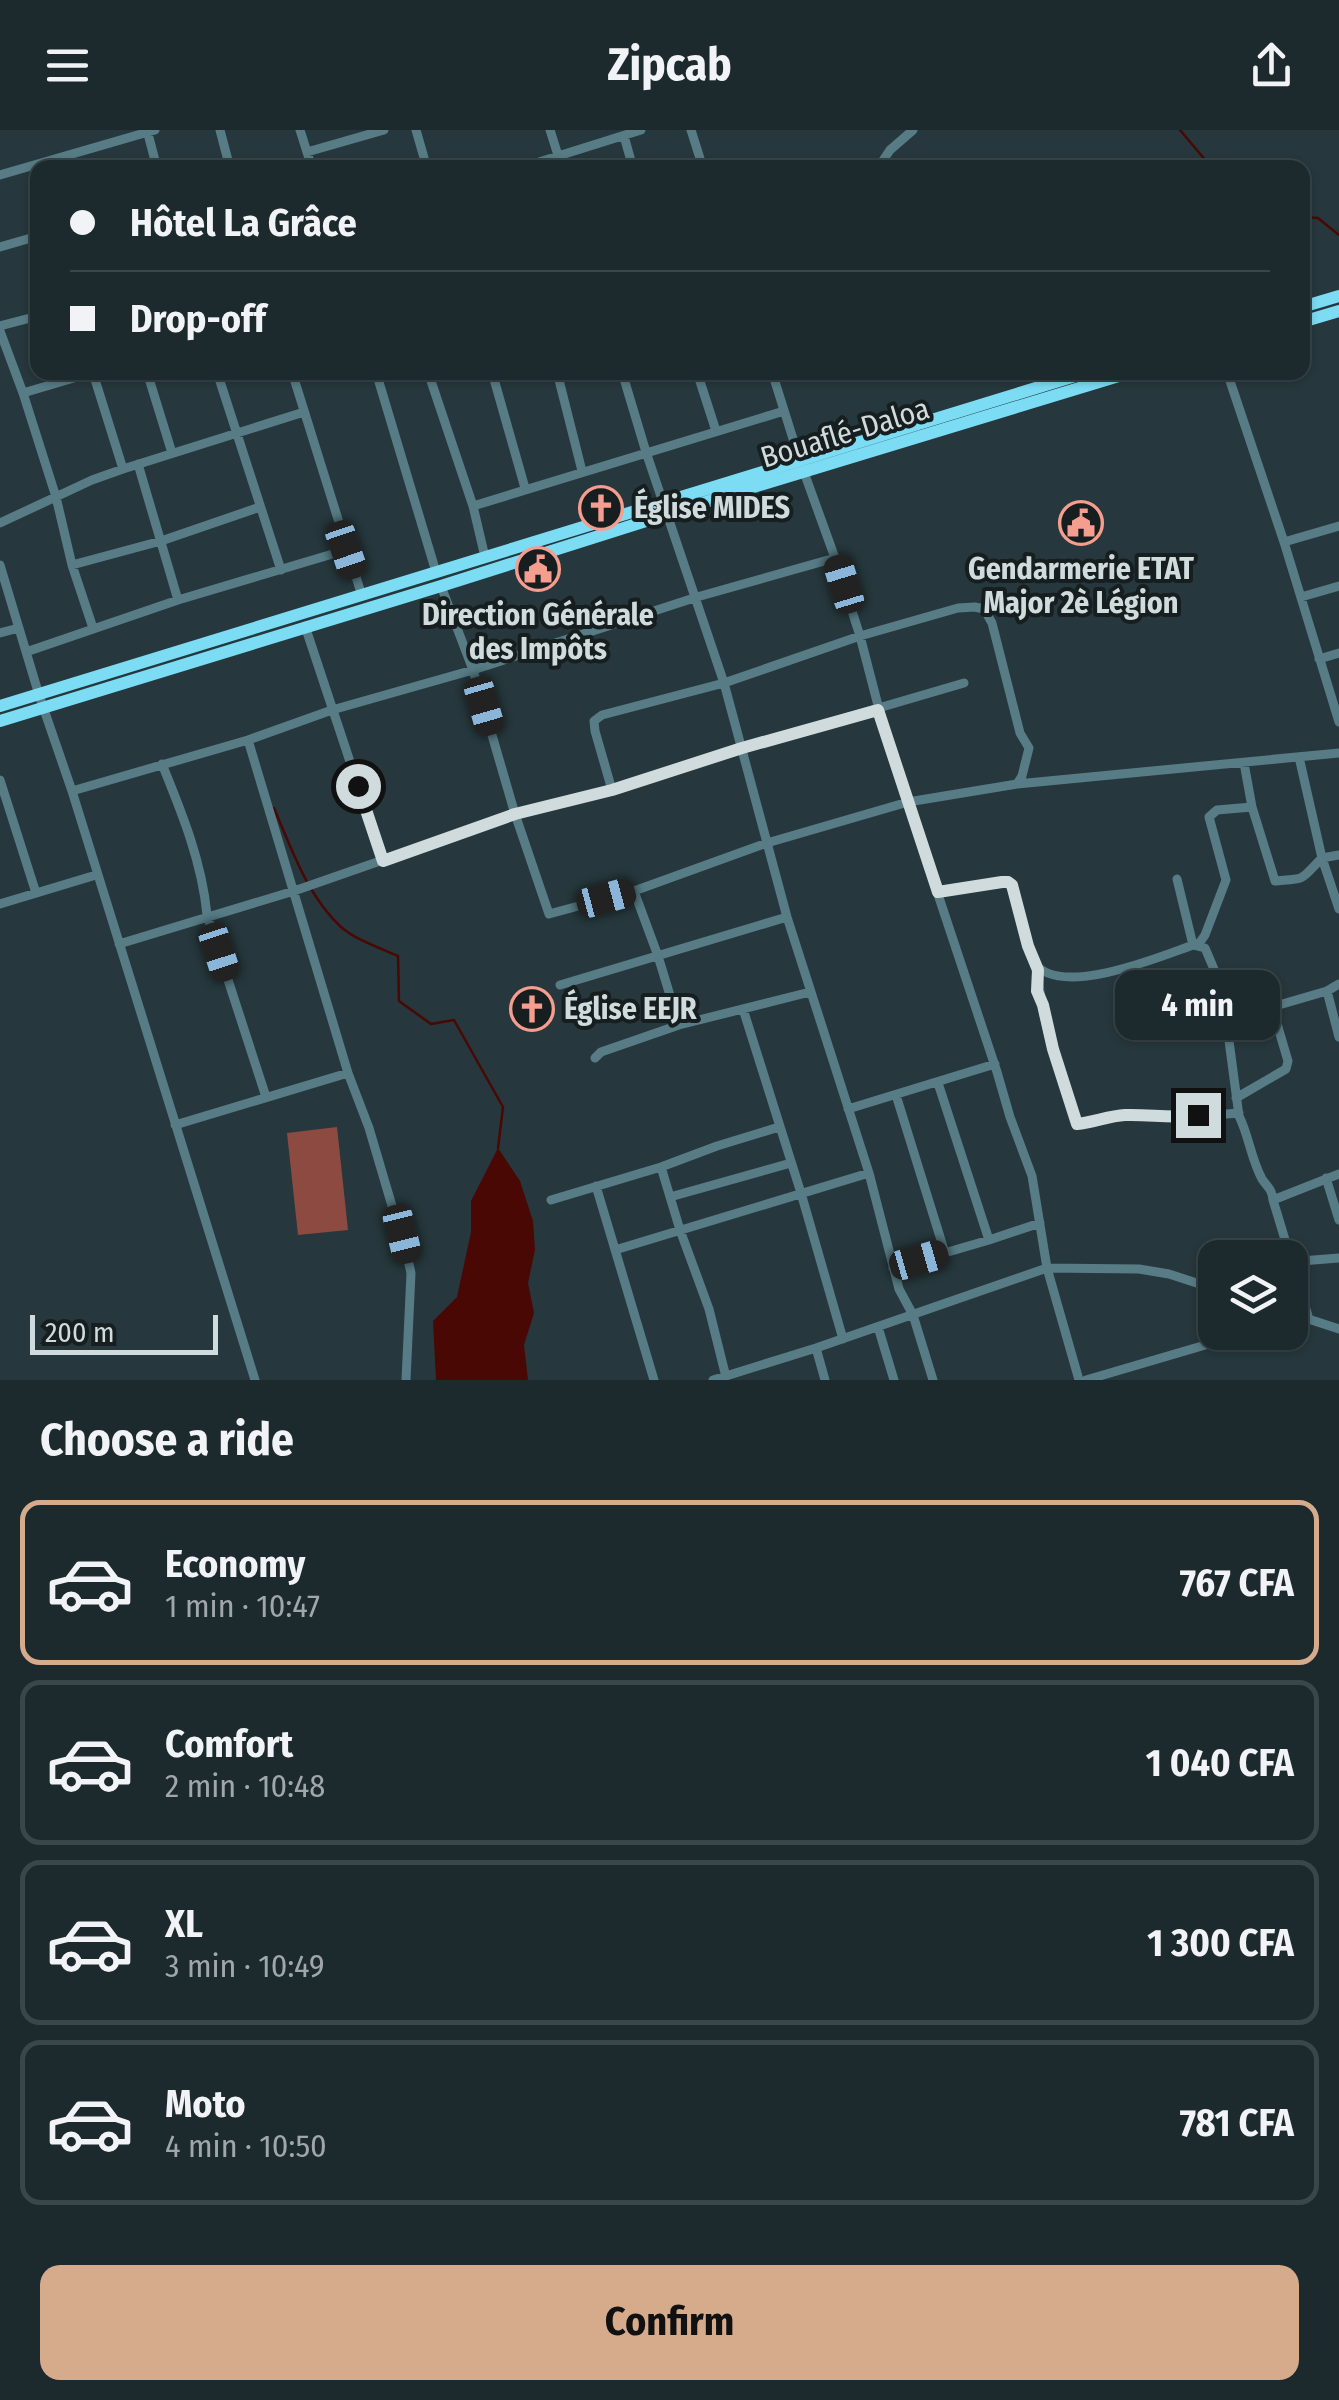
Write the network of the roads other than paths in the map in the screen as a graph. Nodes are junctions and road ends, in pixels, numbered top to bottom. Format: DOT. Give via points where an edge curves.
graph roads {
  1 [pos="220,130"];
  2 [pos="300,130"];
  3 [pos="384,130"];
  4 [pos="416,130"];
  5 [pos="550,130"];
  6 [pos="642,130"];
  7 [pos="691,130"];
  8 [pos="913,130"];
  9 [pos="150,131"];
  10 [pos="624,136"];
  11 [pos="308,152"];
  12 [pos="558,155"];
  13 [pos="59,160"];
  14 [pos="155,160"];
  15 [pos="228,160"];
  16 [pos="310,160"];
  17 [pos="425,160"];
  18 [pos="543,160"];
  19 [pos="560,160"];
  20 [pos="631,160"];
  21 [pos="700,160"];
  22 [pos="883,160"];
  23 [pos="30,168"];
  24 [pos="0,176"];
  25 [pos="30,238"];
  26 [pos="0,247"];
  27 [pos="1339,296"];
  28 [pos="1310,305"];
  29 [pos="1339,311"];
  30 [pos="30,319"];
  31 [pos="1310,320"];
  32 [pos="0,328"];
  33 [pos="67,380"];
  34 [pos="95,380"];
  35 [pos="149,380"];
  36 [pos="219,380"];
  37 [pos="294,380"];
  38 [pos="378,380"];
  39 [pos="431,380"];
  40 [pos="494,380"];
  41 [pos="558,380"];
  42 [pos="624,380"];
  43 [pos="700,380"];
  44 [pos="774,380"];
  45 [pos="1061,380"];
  46 [pos="1104,380"];
  47 [pos="1230,380"];
  48 [pos="23,392"];
  49 [pos="784,411"];
  50 [pos="304,412"];
  51 [pos="716,432"];
  52 [pos="236,433"];
  53 [pos="646,452"];
  54 [pos="172,453"];
  55 [pos="138,464"];
  56 [pos="801,466"];
  57 [pos="122,469"];
  58 [pos="582,471"];
  59 [pos="525,488"];
  60 [pos="56,497"];
  61 [pos="472,506"];
  62 [pos="260,507"];
  63 [pos="666,508"];
  64 [pos="0,524"];
  65 [pos="1339,526"];
  66 [pos="161,541"];
  67 [pos="1284,542"];
  68 [pos="346,550"];
  69 [pos="485,557"];
  70 [pos="836,558"];
  71 [pos="0,565"];
  72 [pos="72,565"];
  73 [pos="281,570"];
  74 [pos="439,579"];
  75 [pos="1339,586"];
  76 [pos="362,596"];
  77 [pos="696,597"];
  78 [pos="1301,597"];
  79 [pos="178,600"];
  80 [pos="300,614"];
  81 [pos="19,628"];
  82 [pos="93,628"];
  83 [pos="305,628"];
  84 [pos="0,633"];
  85 [pos="860,636"];
  86 [pos="26,652"];
  87 [pos="1339,653"];
  88 [pos="1319,660"];
  89 [pos="473,670"];
  90 [pos="724,683"];
  91 [pos="964,684"];
  92 [pos="41,701"];
  93 [pos="0,706"];
  94 [pos="332,710"];
  95 [pos="878,710"];
  96 [pos="0,721"];
  97 [pos="1339,722"];
  98 [pos="248,740"];
  99 [pos="742,748"];
  100 [pos="1339,752"];
  101 [pos="1299,757"];
  102 [pos="1244,763"];
  103 [pos="162,764"];
  104 [pos="0,780"];
  105 [pos="1017,784"];
  106 [pos="612,790"];
  107 [pos="72,791"];
  108 [pos="908,802"];
  109 [pos="1252,807"];
  110 [pos="515,814"];
  111 [pos="767,843"];
  112 [pos="1339,855"];
  113 [pos="1322,858"];
  114 [pos="383,861"];
  115 [pos="96,875"];
  116 [pos="1177,879"];
  117 [pos="294,890"];
  118 [pos="634,891"];
  119 [pos="36,892"];
  120 [pos="938,892"];
  121 [pos="0,904"];
  122 [pos="1339,909"];
  123 [pos="207,915"];
  124 [pos="787,916"];
  125 [pos="119,944"];
  126 [pos="1196,945"];
  127 [pos="658,956"];
  128 [pos="1038,970"];
  129 [pos="560,984"];
  130 [pos="1339,984"];
  131 [pos="1222,988"];
  132 [pos="1327,991"];
  133 [pos="810,992"];
  134 [pos="1272,1007"];
  135 [pos="743,1009"];
  136 [pos="680,1025"];
  137 [pos="1339,1037"];
  138 [pos="595,1058"];
  139 [pos="995,1064"];
  140 [pos="348,1072"];
  141 [pos="938,1083"];
  142 [pos="896,1095"];
  143 [pos="266,1097"];
  144 [pos="1236,1098"];
  145 [pos="848,1109"];
  146 [pos="1239,1114"];
  147 [pos="175,1126"];
  148 [pos="780,1127"];
  149 [pos="792,1163"];
  150 [pos="661,1167"];
  151 [pos="869,1173"];
  152 [pos="1339,1174"];
  153 [pos="1326,1178"];
  154 [pos="596,1186"];
  155 [pos="802,1193"];
  156 [pos="670,1197"];
  157 [pos="551,1200"];
  158 [pos="1273,1200"];
  159 [pos="1339,1220"];
  160 [pos="1040,1224"];
  161 [pos="680,1230"];
  162 [pos="989,1240"];
  163 [pos="1285,1240"];
  164 [pos="615,1250"];
  165 [pos="945,1253"];
  166 [pos="1339,1258"];
  167 [pos="1308,1260"];
  168 [pos="893,1268"];
  169 [pos="1047,1268"];
  170 [pos="1198,1283"];
  171 [pos="913,1315"];
  172 [pos="1308,1317"];
  173 [pos="1309,1320"];
  174 [pos="878,1327"];
  175 [pos="1339,1329"];
  176 [pos="843,1339"];
  177 [pos="1198,1347"];
  178 [pos="816,1348"];
  179 [pos="726,1377"];
  180 [pos="254,1380"];
  181 [pos="406,1380"];
  182 [pos="654,1380"];
  183 [pos="713,1380"];
  184 [pos="825,1380"];
  185 [pos="894,1380"];
  186 [pos="933,1380"];
  187 [pos="1083,1380"];
  1 -- 15 [label="street"];
  2 -- 11 [label="street"];
  3 -- 11 [label="street"];
  4 -- 17 [label="street"];
  5 -- 12 [label="street"];
  6 -- 10 [label="street"];
  7 -- 21 [label="street"];
  8 -- 22 [label="street"];
  9 -- 13 [label="street"];
  9 -- 14 [label="street"];
  10 -- 12 [label="street"];
  10 -- 20 [label="street"];
  11 -- 16 [label="street"];
  12 -- 18 [label="street"];
  12 -- 19 [label="street"];
  23 -- 24 [label="street"];
  25 -- 26 [label="street"];
  27 -- 28 [label="highway"];
  29 -- 31 [label="highway"];
  30 -- 32 [label="street"];
  32 -- 48 [label="street"];
  33 -- 48 [label="street"];
  34 -- 57 [label="street"];
  35 -- 54 [label="street"];
  36 -- 52 [label="street"];
  37 -- 50 [label="street"];
  38 -- 74 [label="street"];
  39 -- 61 [label="street"];
  40 -- 59 [label="street"];
  41 -- 58 [label="street"];
  42 -- 53 [label="street"];
  43 -- 51 [label="street"];
  44 -- 49 [label="street"];
  45 -- 56 [label="highway, Bouaflé-Daloa"];
  46 -- 56 [label="highway, Bouaflé-Daloa"];
  47 -- 67 [label="street"];
  48 -- 60 [label="street"];
  49 -- 51 [label="street"];
  49 -- 56 [label="street"];
  50 -- 52 [label="street"];
  50 -- 68 [label="street"];
  51 -- 53 [label="street"];
  52 -- 54 [label="street"];
  52 -- 62 [label="street"];
  53 -- 58 [label="street"];
  53 -- 63 [label="street"];
  54 -- 55 [label="street"];
  55 -- 57 [label="street"];
  55 -- 66 [label="street"];
  56 -- 63 [label="highway, Bouaflé-Daloa"];
  56 -- 70 [label="street"];
  57 -- 60 [label="street"];
  58 -- 59 [label="street"];
  59 -- 61 [label="street"];
  60 -- 64 [label="street"];
  60 -- 72 [label="street"];
  61 -- 69 [label="street"];
  62 -- 66 [label="street"];
  62 -- 73 [label="street"];
  63 -- 69 [label="highway, Bouaflé-Daloa"];
  63 -- 74 [label="highway, Bouaflé-Daloa"];
  63 -- 77 [label="street"];
  65 -- 67 [label="street"];
  66 -- 72 [label="street"];
  66 -- 79 [label="street"];
  67 -- 78 [label="street"];
  68 -- 73 [label="street"];
  68 -- 76 [label="street"];
  69 -- 74 [label="highway, Bouaflé-Daloa"];
  70 -- 77 [label="street"];
  70 -- 85 [label="street"];
  71 -- 81 [label="street"];
  72 -- 82 [label="street"];
  73 -- 79 [label="street"];
  74 -- 76 [label="highway, Bouaflé-Daloa"];
  74 -- 83 [label="highway, Bouaflé-Daloa"];
  74 -- 89 [label="street"];
  75 -- 78 [label="street"];
  76 -- 80 [label="highway, Bouaflé-Daloa"];
  77 -- 89 [label="street"];
  77 -- 90 [label="street"];
  78 -- 88 [label="street"];
  79 -- 82 [label="street"];
  80 -- 83 [label="street"];
  80 -- 92 [label="highway, Bouaflé-Daloa"];
  81 -- 84 [label="street"];
  81 -- 86 [label="street"];
  82 -- 86 [label="street"];
  83 -- 92 [label="highway, Bouaflé-Daloa"];
  83 -- 94 [label="street"];
  85 -- 90 [label="street"];
  85 -- 95 [label="street"];
  85 -- 105 [label="street" via="958,608 984,609 1028,748"];
  86 -- 92 [label="street"];
  87 -- 88 [label="street"];
  88 -- 97 [label="street"];
  89 -- 94 [label="street"];
  89 -- 110 [label="street"];
  90 -- 99 [label="street"];
  90 -- 106 [label="street" via="594,722"];
  91 -- 95 [label="street"];
  92 -- 93 [label="highway, Bouaflé-Daloa"];
  92 -- 96 [label="highway, Bouaflé-Daloa"];
  92 -- 107 [label="street"];
  94 -- 98 [label="street"];
  94 -- 114 [label="street"];
  95 -- 99 [label="street"];
  95 -- 108 [label="street"];
  98 -- 103 [label="street"];
  98 -- 117 [label="street"];
  99 -- 106 [label="street"];
  99 -- 111 [label="street"];
  100 -- 101 [label="street"];
  101 -- 102 [label="street"];
  101 -- 113 [label="street"];
  102 -- 105 [label="street"];
  102 -- 109 [label="street"];
  103 -- 107 [label="street"];
  103 -- 123 [label="street" via="198,862"];
  104 -- 119 [label="street"];
  105 -- 108 [label="street"];
  106 -- 110 [label="street"];
  107 -- 115 [label="street"];
  108 -- 111 [label="street"];
  108 -- 120 [label="street"];
  109 -- 113 [label="street" via="1275,882 1299,880"];
  109 -- 126 [label="street" via="1217,810 1209,817 1226,880"];
  110 -- 114 [label="street"];
  110 -- 118 [label="street" via="549,914"];
  111 -- 118 [label="street"];
  111 -- 124 [label="street"];
  112 -- 113 [label="street"];
  113 -- 122 [label="street"];
  114 -- 117 [label="street"];
  115 -- 119 [label="street"];
  115 -- 125 [label="street"];
  116 -- 126 [label="street"];
  117 -- 123 [label="street"];
  117 -- 140 [label="street"];
  118 -- 127 [label="street"];
  119 -- 121 [label="street"];
  120 -- 128 [label="street" via="1010,883"];
  120 -- 139 [label="street"];
  123 -- 125 [label="street"];
  123 -- 143 [label="street"];
  124 -- 127 [label="street"];
  124 -- 133 [label="street"];
  125 -- 147 [label="street"];
  126 -- 128 [label="street" via="1076,977"];
  126 -- 131 [label="street" via="1208,952"];
  127 -- 129 [label="street"];
  127 -- 136 [label="street"];
  128 -- 146 [label="street" via="1037,991 1077,1124 1132,1115"];
  130 -- 132 [label="street"];
  131 -- 134 [label="street" via="1263,979"];
  131 -- 144 [label="street"];
  132 -- 134 [label="street"];
  132 -- 137 [label="street"];
  133 -- 135 [label="street"];
  133 -- 145 [label="street"];
  134 -- 144 [label="street" via="1286,1069"];
  135 -- 136 [label="street"];
  135 -- 148 [label="street"];
  136 -- 138 [label="street"];
  139 -- 141 [label="street"];
  139 -- 160 [label="street" via="1032,1176"];
  140 -- 143 [label="street"];
  140 -- 181 [label="street" via="411,1273"];
  141 -- 142 [label="street"];
  141 -- 162 [label="street"];
  142 -- 145 [label="street"];
  142 -- 165 [label="street"];
  143 -- 147 [label="street"];
  144 -- 146 [label="street"];
  145 -- 151 [label="street"];
  146 -- 158 [label="street"];
  147 -- 180 [label="street"];
  148 -- 149 [label="street"];
  148 -- 150 [label="street"];
  149 -- 155 [label="street"];
  149 -- 156 [label="street"];
  150 -- 154 [label="street"];
  150 -- 156 [label="street"];
  151 -- 155 [label="street"];
  151 -- 168 [label="street"];
  152 -- 153 [label="street"];
  153 -- 158 [label="street"];
  153 -- 159 [label="street"];
  154 -- 157 [label="street"];
  154 -- 164 [label="street"];
  155 -- 161 [label="street"];
  155 -- 176 [label="street"];
  156 -- 161 [label="street"];
  158 -- 163 [label="street"];
  160 -- 162 [label="street"];
  160 -- 169 [label="street"];
  161 -- 164 [label="street"];
  161 -- 179 [label="street"];
  162 -- 165 [label="street"];
  164 -- 182 [label="street"];
  165 -- 168 [label="street"];
  166 -- 167 [label="street"];
  168 -- 171 [label="street"];
  169 -- 170 [label="street" via="1139,1269"];
  169 -- 171 [label="street"];
  169 -- 187 [label="street"];
  171 -- 174 [label="street"];
  171 -- 186 [label="street"];
  172 -- 173 [label="street"];
  173 -- 175 [label="street"];
  174 -- 176 [label="street"];
  174 -- 185 [label="street"];
  176 -- 178 [label="street"];
  177 -- 187 [label="street"];
  178 -- 179 [label="street"];
  178 -- 184 [label="street"];
  179 -- 183 [label="street"];
}
